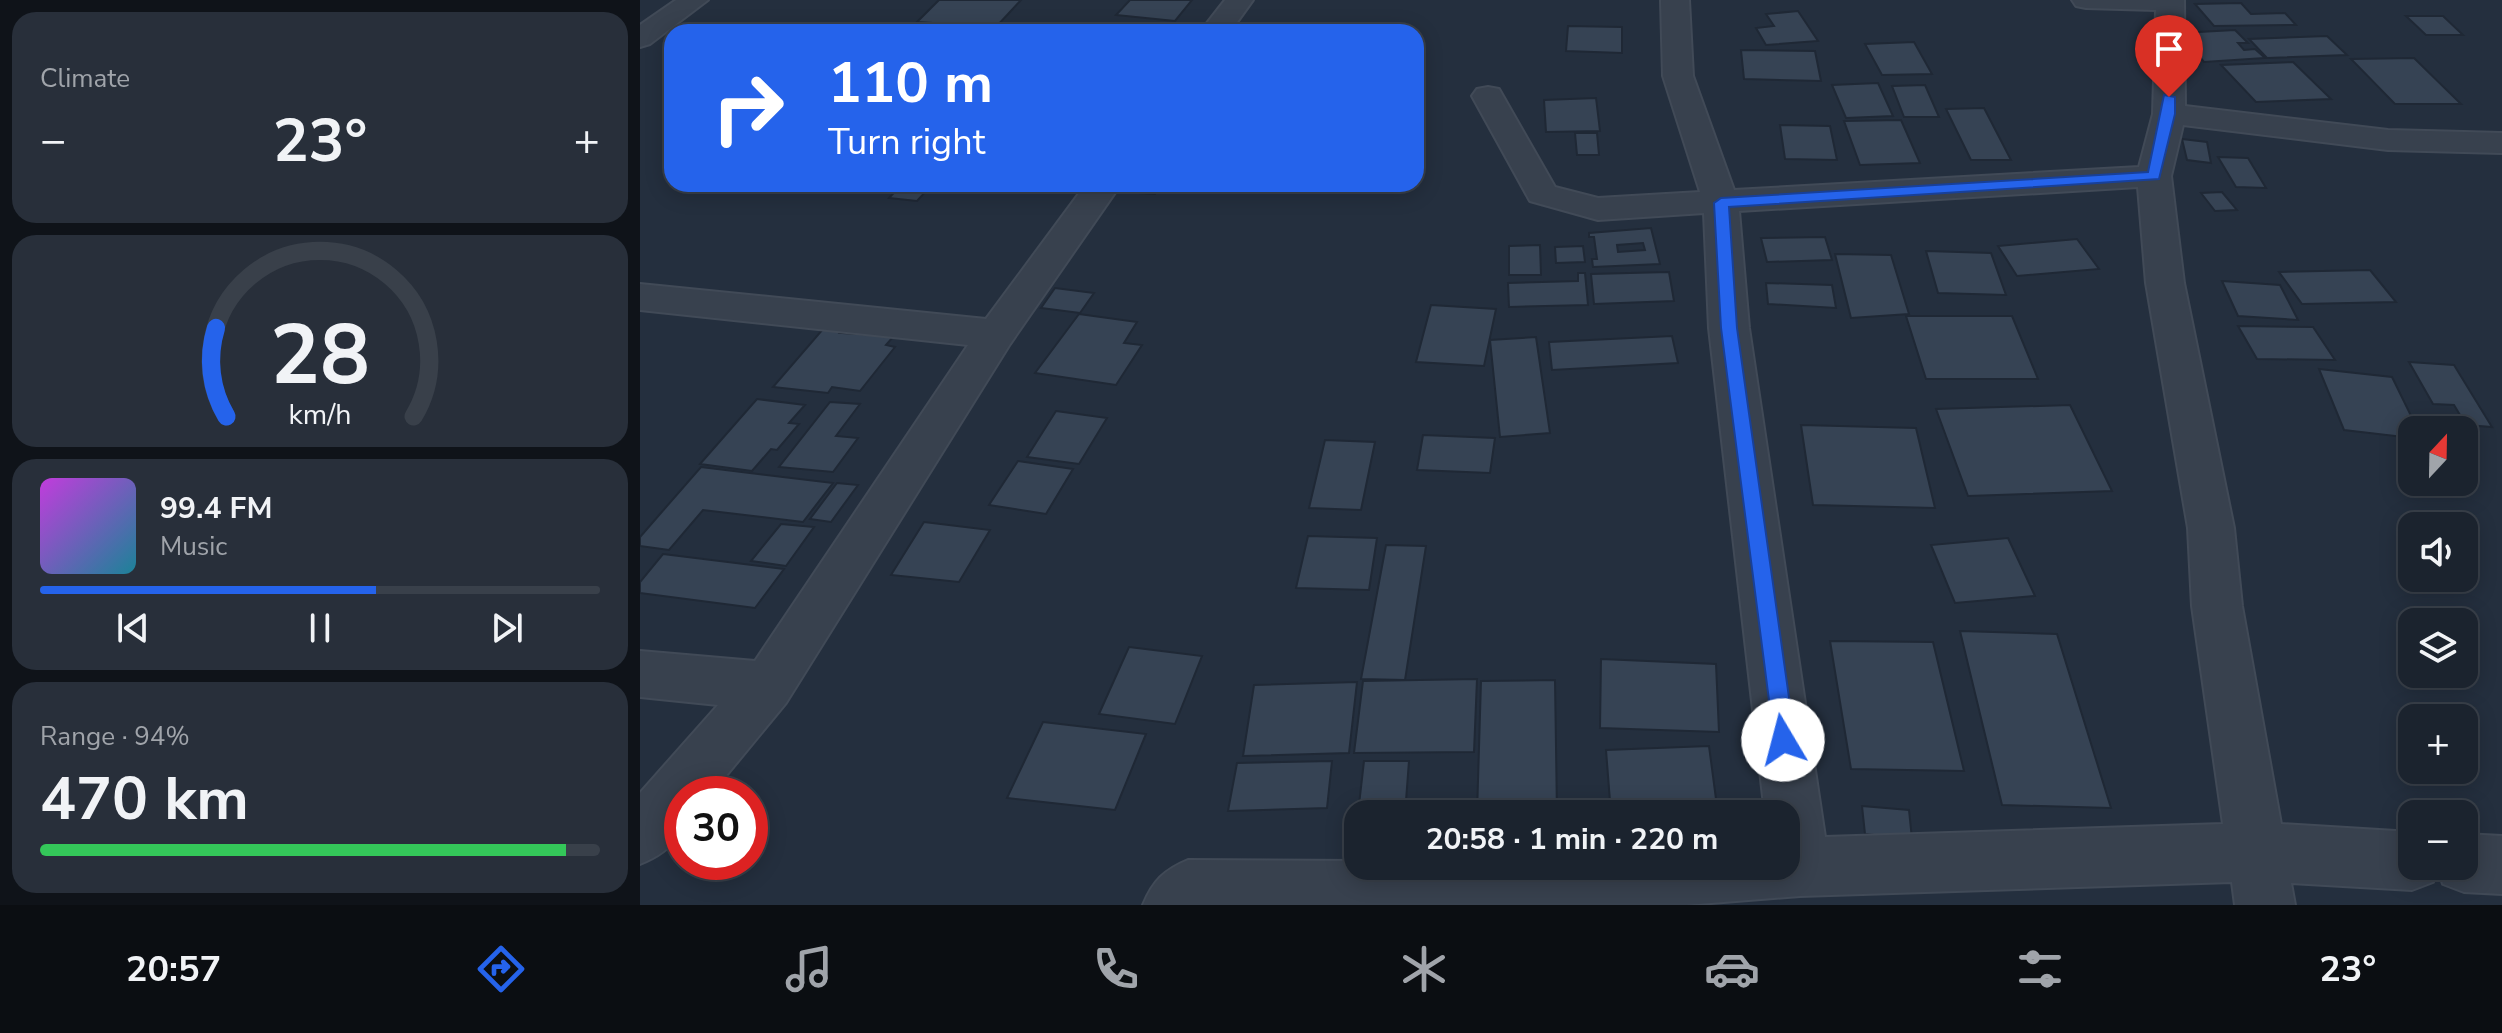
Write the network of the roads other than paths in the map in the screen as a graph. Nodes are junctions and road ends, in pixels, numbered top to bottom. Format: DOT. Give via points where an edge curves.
graph roads {
  1 [pos="694,0"];
  2 [pos="1239,0"];
  3 [pos="1675,0"];
  4 [pos="2086,0"];
  5 [pos="2170,1"];
  6 [pos="1221,24"];
  7 [pos="640,38"];
  8 [pos="664,40"];
  9 [pos="1488,96"];
  10 [pos="2169,114"];
  11 [pos="2502,143"];
  12 [pos="2154,176"];
  13 [pos="1098,192"];
  14 [pos="1721,203"];
  15 [pos="640,297"];
  16 [pos="996,334"];
  17 [pos="640,674"];
  18 [pos="768,686"];
  19 [pos="1791,800"];
  20 [pos="640,836"];
  21 [pos="2398,863"];
  22 [pos="2478,864"];
  23 [pos="2502,865"];
  24 [pos="1800,867"];
  25 [pos="2260,879"];
  26 [pos="1660,880"];
  27 [pos="1466,898"];
  28 [pos="1173,905"];
  1 -- 7 [label="street"];
  2 -- 6 [label="street"];
  3 -- 14 [label="street" via="1678,76"];
  4 -- 5 [label="street"];
  5 -- 10 [label="street"];
  7 -- 8 [label="street"];
  9 -- 14 [label="street" via="1542,194 1598,209"];
  10 -- 11 [label="street" via="2388,140"];
  10 -- 12 [label="street"];
  12 -- 14 [label="street"];
  12 -- 25 [label="street" via="2165,283 2211,528 2217,606"];
  13 -- 16 [label="street"];
  14 -- 19 [label="street" via="1729,328"];
  15 -- 16 [label="street"];
  16 -- 18 [label="street"];
  17 -- 18 [label="street"];
  18 -- 20 [label="street"];
  21 -- 25 [label="street"];
  22 -- 23 [label="street"];
  24 -- 25 [label="street"];
  26 -- 27 [label="street"];
  27 -- 28 [label="street" via="1188,890"];
}
